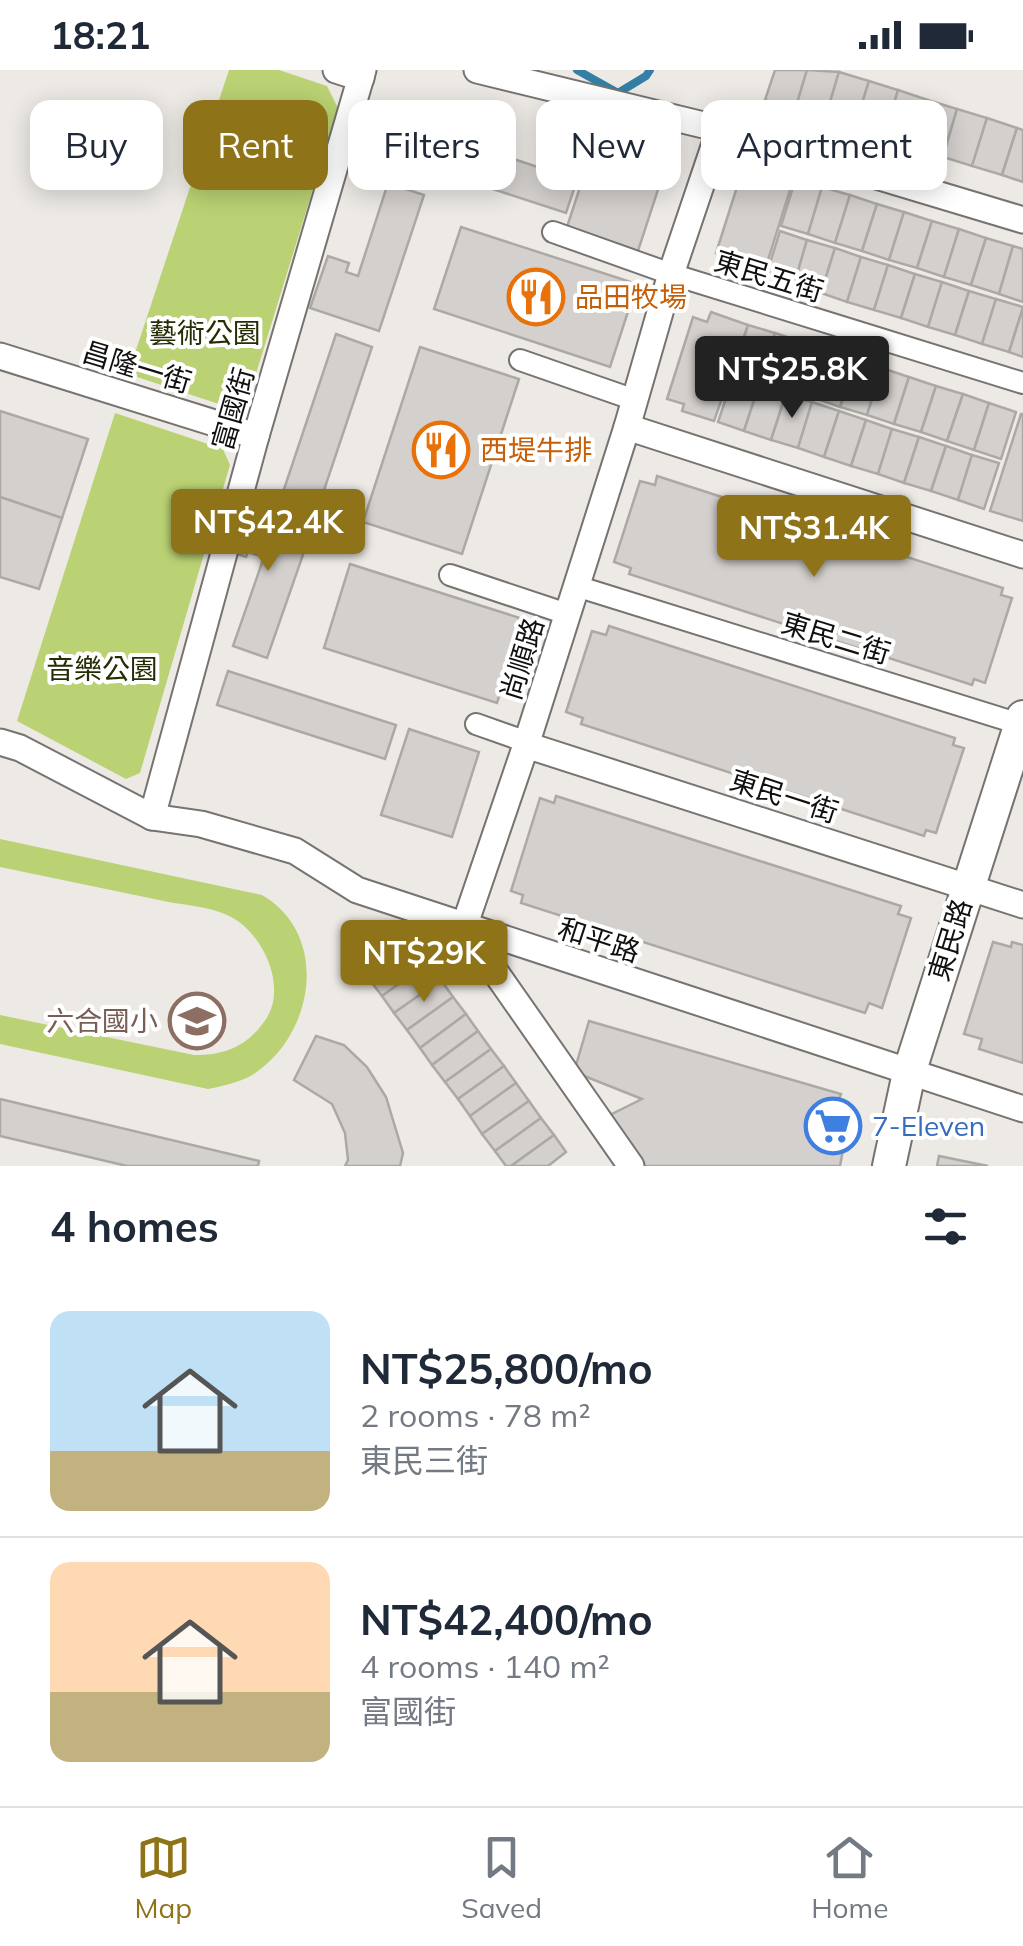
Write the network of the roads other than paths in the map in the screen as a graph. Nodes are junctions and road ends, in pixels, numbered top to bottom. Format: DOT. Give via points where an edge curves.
graph roads {
  1 [pos="477,70"];
  2 [pos="354,72"];
  3 [pos="701,124"];
  4 [pos="701,185"];
  5 [pos="923,190"];
  6 [pos="1023,220"];
  7 [pos="554,232"];
  8 [pos="671,274"];
  9 [pos="0,356"];
  10 [pos="520,360"];
  11 [pos="1023,383"];
  12 [pos="635,400"];
  13 [pos="627,426"];
  14 [pos="256,436"];
  15 [pos="1023,556"];
  16 [pos="450,575"];
  17 [pos="576,586"];
  18 [pos="567,614"];
  19 [pos="1022,722"];
  20 [pos="476,724"];
  21 [pos="0,742"];
  22 [pos="526,744"];
  23 [pos="152,818"];
  24 [pos="967,886"];
  25 [pos="1023,905"];
  26 [pos="464,928"];
  27 [pos="909,1072"];
  28 [pos="1023,1109"];
  29 [pos="631,1166"];
  30 [pos="889,1166"];
  1 -- 3 [label="street"];
  2 -- 14 [label="street, 富國街"];
  4 -- 8 [label="street, 尚順路"];
  5 -- 6 [label="street"];
  7 -- 8 [label="street, 東民五街"];
  8 -- 11 [label="street, 東民五街"];
  8 -- 12 [label="street, 尚順路"];
  9 -- 14 [label="street, 昌隆一街"];
  10 -- 12 [label="street"];
  12 -- 13 [label="street, 尚順路"];
  13 -- 15 [label="street"];
  13 -- 17 [label="street, 尚順路"];
  14 -- 23 [label="street, 富國街"];
  16 -- 18 [label="street"];
  17 -- 18 [label="street, 尚順路"];
  17 -- 19 [label="street, 東民二街"];
  18 -- 22 [label="street, 尚順路"];
  19 -- 24 [label="street, 東民路"];
  20 -- 22 [label="street"];
  21 -- 23 [label="street, 和平路"];
  22 -- 24 [label="street, 東民一街"];
  22 -- 26 [label="street, 尚順路"];
  23 -- 26 [label="street, 和平路" via="201,824 295,851 356,890"];
  24 -- 25 [label="street, 東民一街"];
  24 -- 27 [label="street, 東民路"];
  26 -- 27 [label="street, 和平路"];
  26 -- 29 [label="street"];
  27 -- 28 [label="street, 和平路"];
  27 -- 30 [label="street, 東民路"];
}
